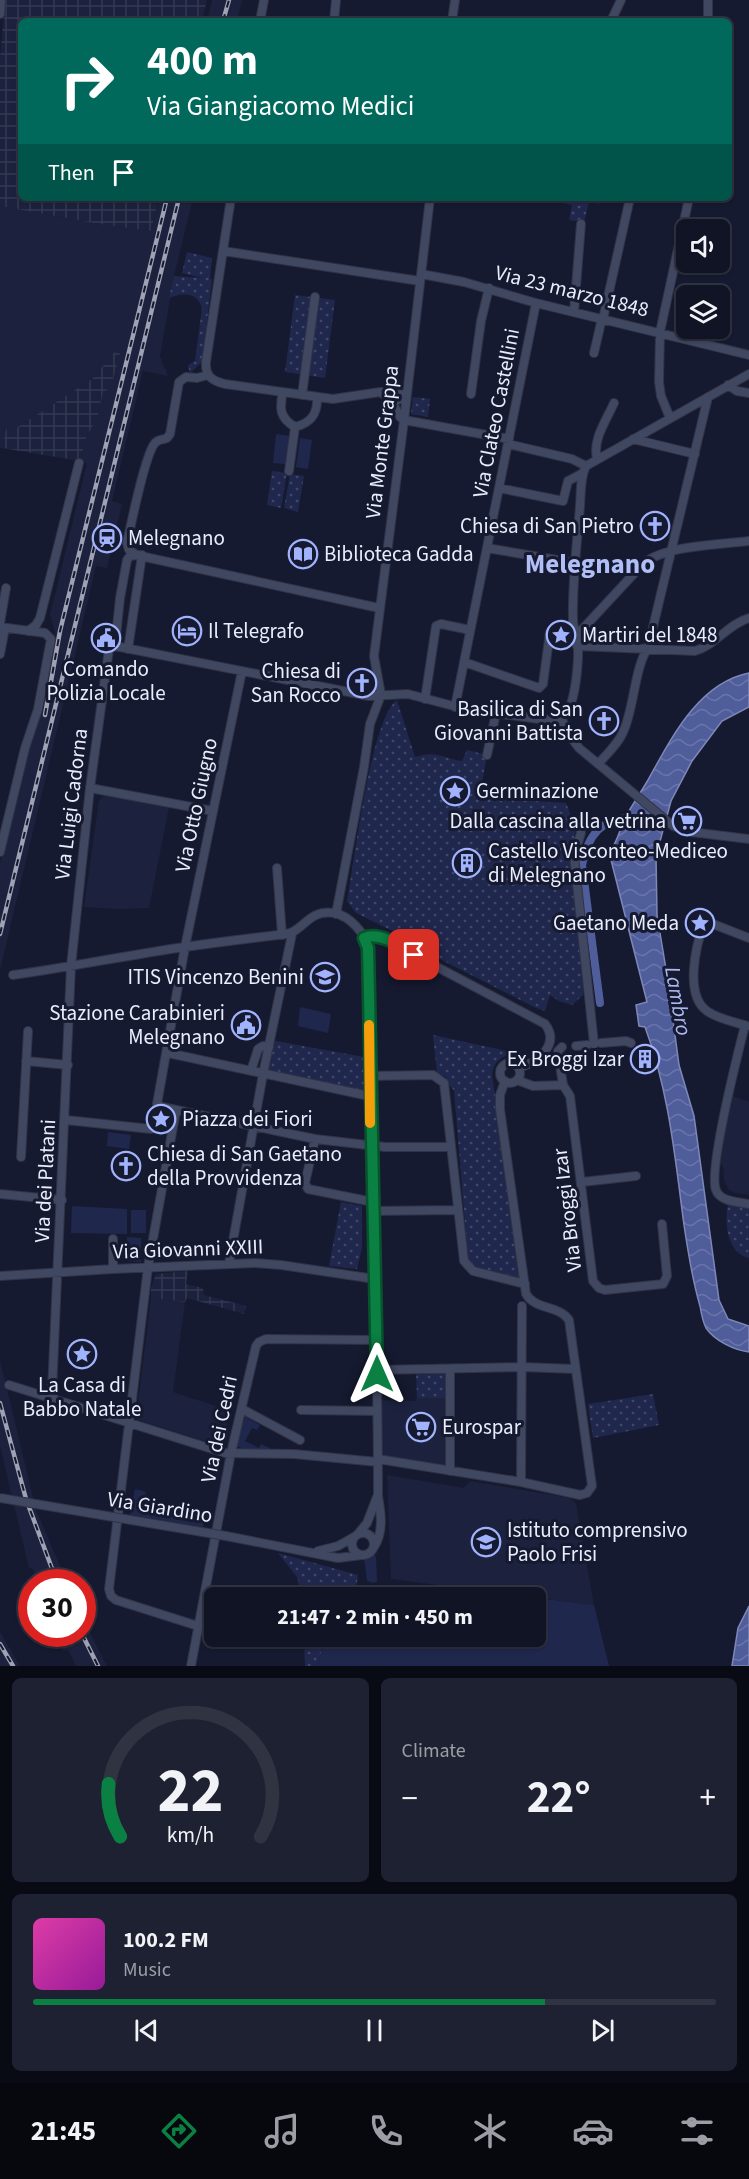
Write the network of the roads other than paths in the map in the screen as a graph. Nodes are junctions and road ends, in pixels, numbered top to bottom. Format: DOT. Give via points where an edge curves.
graph roads {
  1 [pos="1,0"];
  2 [pos="264,0"];
  3 [pos="336,0"];
  4 [pos="455,0"];
  5 [pos="621,0"];
  6 [pos="708,0"];
  7 [pos="0,14"];
  8 [pos="261,18"];
  9 [pos="334,18"];
  10 [pos="452,18"];
  11 [pos="612,18"];
  12 [pos="708,18"];
  13 [pos="231,201"];
  14 [pos="430,201"];
  15 [pos="629,201"];
  16 [pos="688,201"];
  17 [pos="581,224"];
  18 [pos="223,251"];
  19 [pos="420,277"];
  20 [pos="489,288"];
  21 [pos="315,297"];
  22 [pos="536,303"];
  23 [pos="574,312"];
  24 [pos="603,319"];
  25 [pos="660,332"];
  26 [pos="594,353"];
  27 [pos="749,355"];
  28 [pos="749,374"];
  29 [pos="208,375"];
  30 [pos="729,385"];
  31 [pos="282,392"];
  32 [pos="380,392"];
  33 [pos="749,393"];
  34 [pos="471,394"];
  35 [pos="302,395"];
  36 [pos="406,395"];
  37 [pos="317,397"];
  38 [pos="708,397"];
  39 [pos="391,399"];
  40 [pos="614,403"];
  41 [pos="670,418"];
  42 [pos="404,420"];
  43 [pos="295,428"];
  44 [pos="633,439"];
  45 [pos="508,442"];
  46 [pos="695,453"];
  47 [pos="597,458"];
  48 [pos="79,463"];
  49 [pos="584,469"];
  50 [pos="289,471"];
  51 [pos="499,488"];
  52 [pos="749,541"];
  53 [pos="487,548"];
  54 [pos="672,551"];
  55 [pos="142,555"];
  56 [pos="575,563"];
  57 [pos="6,588"];
  58 [pos="379,608"];
  59 [pos="749,618"];
  60 [pos="2,626"];
  61 [pos="470,630"];
  62 [pos="32,631"];
  63 [pos="550,632"];
  64 [pos="577,635"];
  65 [pos="578,646"];
  66 [pos="113,647"];
  67 [pos="648,648"];
  68 [pos="128,649"];
  69 [pos="0,654"];
  70 [pos="464,662"];
  71 [pos="242,671"];
  72 [pos="381,695"];
  73 [pos="425,699"];
  74 [pos="455,706"];
  75 [pos="496,713"];
  76 [pos="561,717"];
  77 [pos="487,755"];
  78 [pos="598,764"];
  79 [pos="90,788"];
  80 [pos="213,811"];
  81 [pos="580,828"];
  82 [pos="749,839"];
  83 [pos="0,852"];
  84 [pos="277,868"];
  85 [pos="336,914"];
  86 [pos="292,934"];
  87 [pos="282,935"];
  88 [pos="749,938"];
  89 [pos="366,941"];
  90 [pos="185,947"];
  91 [pos="71,966"];
  92 [pos="13,975"];
  93 [pos="747,1026"];
  94 [pos="28,1031"];
  95 [pos="631,1043"];
  96 [pos="594,1044"];
  97 [pos="576,1046"];
  98 [pos="269,1047"];
  99 [pos="562,1047"];
  100 [pos="168,1053"];
  101 [pos="26,1061"];
  102 [pos="68,1065"];
  103 [pos="519,1068"];
  104 [pos="251,1071"];
  105 [pos="263,1074"];
  106 [pos="369,1076"];
  107 [pos="517,1080"];
  108 [pos="505,1081"];
  109 [pos="563,1085"];
  110 [pos="369,1096"];
  111 [pos="176,1110"];
  112 [pos="66,1120"];
  113 [pos="254,1126"];
  114 [pos="150,1129"];
  115 [pos="315,1139"];
  116 [pos="371,1145"];
  117 [pos="451,1147"];
  118 [pos="21,1157"];
  119 [pos="636,1176"];
  120 [pos="582,1182"];
  121 [pos="0,1194"];
  122 [pos="62,1200"];
  123 [pos="373,1202"];
  124 [pos="749,1204"];
  125 [pos="457,1210"];
  126 [pos="373,1211"];
  127 [pos="662,1224"];
  128 [pos="113,1239"];
  129 [pos="229,1263"];
  130 [pos="148,1267"];
  131 [pos="113,1269"];
  132 [pos="59,1271"];
  133 [pos="0,1276"];
  134 [pos="375,1278"];
  135 [pos="525,1284"];
  136 [pos="522,1306"];
  137 [pos="377,1340"];
  138 [pos="522,1367"];
  139 [pos="450,1369"];
  140 [pos="575,1369"];
  141 [pos="377,1370"];
  142 [pos="9,1385"];
  143 [pos="54,1398"];
  144 [pos="242,1409"];
  145 [pos="301,1410"];
  146 [pos="377,1411"];
  147 [pos="130,1423"];
  148 [pos="300,1440"];
  149 [pos="231,1453"];
  150 [pos="378,1461"];
  151 [pos="450,1471"];
  152 [pos="521,1482"];
  153 [pos="378,1496"];
  154 [pos="0,1498"];
  155 [pos="355,1536"];
  156 [pos="374,1547"];
  157 [pos="314,1551"];
  158 [pos="362,1555"];
  159 [pos="198,1626"];
  160 [pos="191,1666"];
  1 -- 7 [label="street"];
  2 -- 8 [label="street"];
  3 -- 9 [label="street"];
  4 -- 10 [label="street"];
  5 -- 11 [label="street"];
  6 -- 12 [label="street"];
  13 -- 18 [label="street"];
  14 -- 19 [label="street, Via Monte Grappa"];
  15 -- 24 [label="street"];
  16 -- 25 [label="street"];
  17 -- 23 [label="street"];
  18 -- 19 [label="street, Via 23 marzo 1848"];
  18 -- 29 [label="street" via="206,362"];
  19 -- 20 [label="street, Via 23 marzo 1848"];
  19 -- 36 [label="street, Via Monte Grappa"];
  20 -- 22 [label="street, Via 23 marzo 1848"];
  20 -- 34 [label="street"];
  21 -- 35 [label="street"];
  22 -- 23 [label="street, Via 23 marzo 1848"];
  22 -- 45 [label="street, Via Clateo Castellini"];
  23 -- 24 [label="street, Via 23 marzo 1848"];
  24 -- 25 [label="street, Via 23 marzo 1848"];
  24 -- 26 [label="street"];
  25 -- 27 [label="street, Via 23 marzo 1848"];
  25 -- 41 [label="street" via="659,382"];
  28 -- 30 [label="street"];
  29 -- 31 [label="street" via="223,384"];
  29 -- 55 [label="street" via="182,378 170,434 153,446 127,546"];
  30 -- 33 [label="street"];
  30 -- 38 [label="street"];
  31 -- 35 [label="street"];
  31 -- 43 [label="street" via="283,417"];
  32 -- 36 [label="street"];
  32 -- 37 [label="street" via="339,399"];
  32 -- 39 [label="street"];
  35 -- 37 [label="street"];
  36 -- 39 [label="street" via="396,401"];
  36 -- 42 [label="street, Via Monte Grappa"];
  37 -- 43 [label="street" via="312,418"];
  38 -- 41 [label="street"];
  38 -- 46 [label="street"];
  39 -- 42 [label="street"];
  40 -- 47 [label="street" via="598,438"];
  41 -- 44 [label="street"];
  42 -- 45 [label="street"];
  42 -- 58 [label="street, Via Monte Grappa"];
  43 -- 50 [label="street"];
  44 -- 46 [label="street"];
  44 -- 47 [label="street"];
  45 -- 49 [label="street" via="572,459"];
  45 -- 51 [label="street, Via Clateo Castellini"];
  46 -- 54 [label="street"];
  47 -- 49 [label="street"];
  48 -- 62 [label="street" via="40,618"];
  49 -- 51 [label="street" via="568,481 563,501"];
  49 -- 56 [label="street"];
  51 -- 53 [label="street, Via Clateo Castellini"];
  52 -- 54 [label="street"];
  53 -- 56 [label="street"];
  53 -- 61 [label="street, Via Clateo Castellini"];
  54 -- 64 [label="street" via="644,563"];
  54 -- 67 [label="street"];
  55 -- 58 [label="street"];
  55 -- 66 [label="street, Via Luigi Cadorna" via="133,554 128,559"];
  55 -- 68 [label="street"];
  56 -- 64 [label="street" via="573,620"];
  57 -- 60 [label="street"];
  58 -- 72 [label="street, Via Monte Grappa" via="374,659"];
  59 -- 67 [label="street" via="698,650"];
  60 -- 62 [label="street"];
  60 -- 69 [label="street"];
  61 -- 70 [label="street, Via Clateo Castellini"];
  61 -- 73 [label="street" via="436,626"];
  62 -- 83 [label="street" via="48,635 51,641"];
  63 -- 70 [label="street" via="543,684 539,688"];
  64 -- 65 [label="street"];
  65 -- 67 [label="street"];
  65 -- 76 [label="street" via="571,702"];
  66 -- 68 [label="street"];
  66 -- 79 [label="street, Via Luigi Cadorna" via="109,651"];
  67 -- 78 [label="street" via="624,730"];
  68 -- 71 [label="street"];
  70 -- 74 [label="street, Via Clateo Castellini"];
  71 -- 72 [label="street"];
  71 -- 80 [label="street, Via Otto Giugno"];
  72 -- 73 [label="street" via="408,694"];
  72 -- 85 [label="street" via="370,724"];
  73 -- 74 [label="street"];
  74 -- 75 [label="street"];
  75 -- 76 [label="street" via="550,720"];
  75 -- 77 [label="street"];
  76 -- 78 [label="street" via="570,738"];
  78 -- 82 [label="street" via="673,826 690,832"];
  79 -- 80 [label="street"];
  79 -- 91 [label="street, Via Luigi Cadorna"];
  80 -- 90 [label="street, Via Otto Giugno"];
  81 -- 96 [label="street" via="574,855"];
  84 -- 87 [label="street"];
  85 -- 86 [label="street" via="310,918"];
  85 -- 89 [label="street" via="352,923"];
  86 -- 87 [label="street"];
  86 -- 98 [label="street"];
  87 -- 90 [label="street"];
  88 -- 93 [label="street" via="704,923 694,963 698,999 708,1012"];
  89 -- 103 [label="street" via="371,935 386,940 543,1022 550,1033 549,1047 536,1060"];
  89 -- 106 [label="street"];
  90 -- 91 [label="street"];
  90 -- 100 [label="street, Via Otto Giugno"];
  91 -- 92 [label="street"];
  91 -- 102 [label="street, Via dei Platani"];
  93 -- 124 [label="street" via="714,1179 718,1194"];
  94 -- 101 [label="street"];
  95 -- 96 [label="street"];
  96 -- 97 [label="street"];
  98 -- 104 [label="street" via="256,1051"];
  98 -- 105 [label="street"];
  99 -- 109 [label="street, Via Broggi Izar" via="558,1051"];
  100 -- 104 [label="street"];
  100 -- 111 [label="street, Via Otto Giugno" via="157,1104"];
  101 -- 102 [label="street"];
  101 -- 118 [label="street"];
  102 -- 112 [label="street, Via dei Platani"];
  103 -- 107 [label="street"];
  103 -- 108 [label="street" via="504,1064 500,1073"];
  104 -- 105 [label="street"];
  105 -- 110 [label="street"];
  105 -- 113 [label="street"];
  106 -- 110 [label="street"];
  106 -- 117 [label="street" via="440,1078 445,1087"];
  107 -- 108 [label="street"];
  107 -- 109 [label="street" via="533,1086"];
  108 -- 135 [label="street" via="499,1105"];
  109 -- 120 [label="street, Via Broggi Izar" via="570,1098"];
  110 -- 116 [label="street"];
  111 -- 113 [label="street"];
  111 -- 130 [label="street"];
  112 -- 114 [label="street"];
  112 -- 122 [label="street, Via dei Platani"];
  113 -- 115 [label="street"];
  113 -- 129 [label="street"];
  115 -- 116 [label="street"];
  115 -- 123 [label="street" via="306,1187"];
  116 -- 117 [label="street"];
  116 -- 123 [label="street"];
  117 -- 125 [label="street"];
  119 -- 120 [label="street"];
  120 -- 127 [label="street, Via Broggi Izar" via="593,1281 599,1288 663,1284 667,1275"];
  121 -- 122 [label="street"];
  122 -- 132 [label="street, Via dei Platani"];
  123 -- 126 [label="street"];
  125 -- 126 [label="street"];
  125 -- 135 [label="street" via="468,1268"];
  126 -- 134 [label="street"];
  128 -- 131 [label="street"];
  129 -- 130 [label="street, Via Giovanni XXIII"];
  129 -- 134 [label="street, Via Giovanni XXIII" via="277,1264"];
  130 -- 131 [label="street, Via Giovanni XXIII"];
  130 -- 147 [label="street"];
  131 -- 132 [label="street, Via Giovanni XXIII"];
  132 -- 133 [label="street, Via Giovanni XXIII"];
  132 -- 143 [label="street, Via dei Platani"];
  134 -- 137 [label="street"];
  135 -- 140 [label="street" via="526,1294 533,1302 560,1311 568,1319"];
  136 -- 138 [label="street"];
  137 -- 141 [label="street"];
  137 -- 144 [label="street, Via dei Cedri" via="259,1342"];
  138 -- 139 [label="street"];
  138 -- 140 [label="street"];
  138 -- 152 [label="street"];
  139 -- 141 [label="street"];
  139 -- 151 [label="street"];
  140 -- 152 [label="street" via="592,1482 589,1492 580,1496"];
  141 -- 146 [label="street"];
  142 -- 143 [label="street"];
  143 -- 147 [label="street"];
  144 -- 148 [label="street"];
  144 -- 149 [label="street, Via dei Cedri"];
  145 -- 146 [label="street"];
  146 -- 150 [label="street"];
  147 -- 149 [label="street"];
  147 -- 159 [label="street" via="109,1585 111,1596"];
  149 -- 150 [label="street"];
  149 -- 159 [label="street, Via dei Cedri"];
  150 -- 151 [label="street"];
  150 -- 153 [label="street"];
  151 -- 152 [label="street"];
  153 -- 155 [label="street" via="367,1522"];
  153 -- 156 [label="street" via="380,1533"];
  154 -- 157 [label="street, Via Giardino, bridge"];
  155 -- 156 [label="street" via="369,1535"];
  155 -- 157 [label="street, Via Giardino" via="338,1546"];
  155 -- 158 [label="street" via="352,1547"];
  156 -- 158 [label="street"];
  157 -- 158 [label="street, Via Giardino" via="341,1558"];
  159 -- 160 [label="street, Via dei Cedri"];
}
